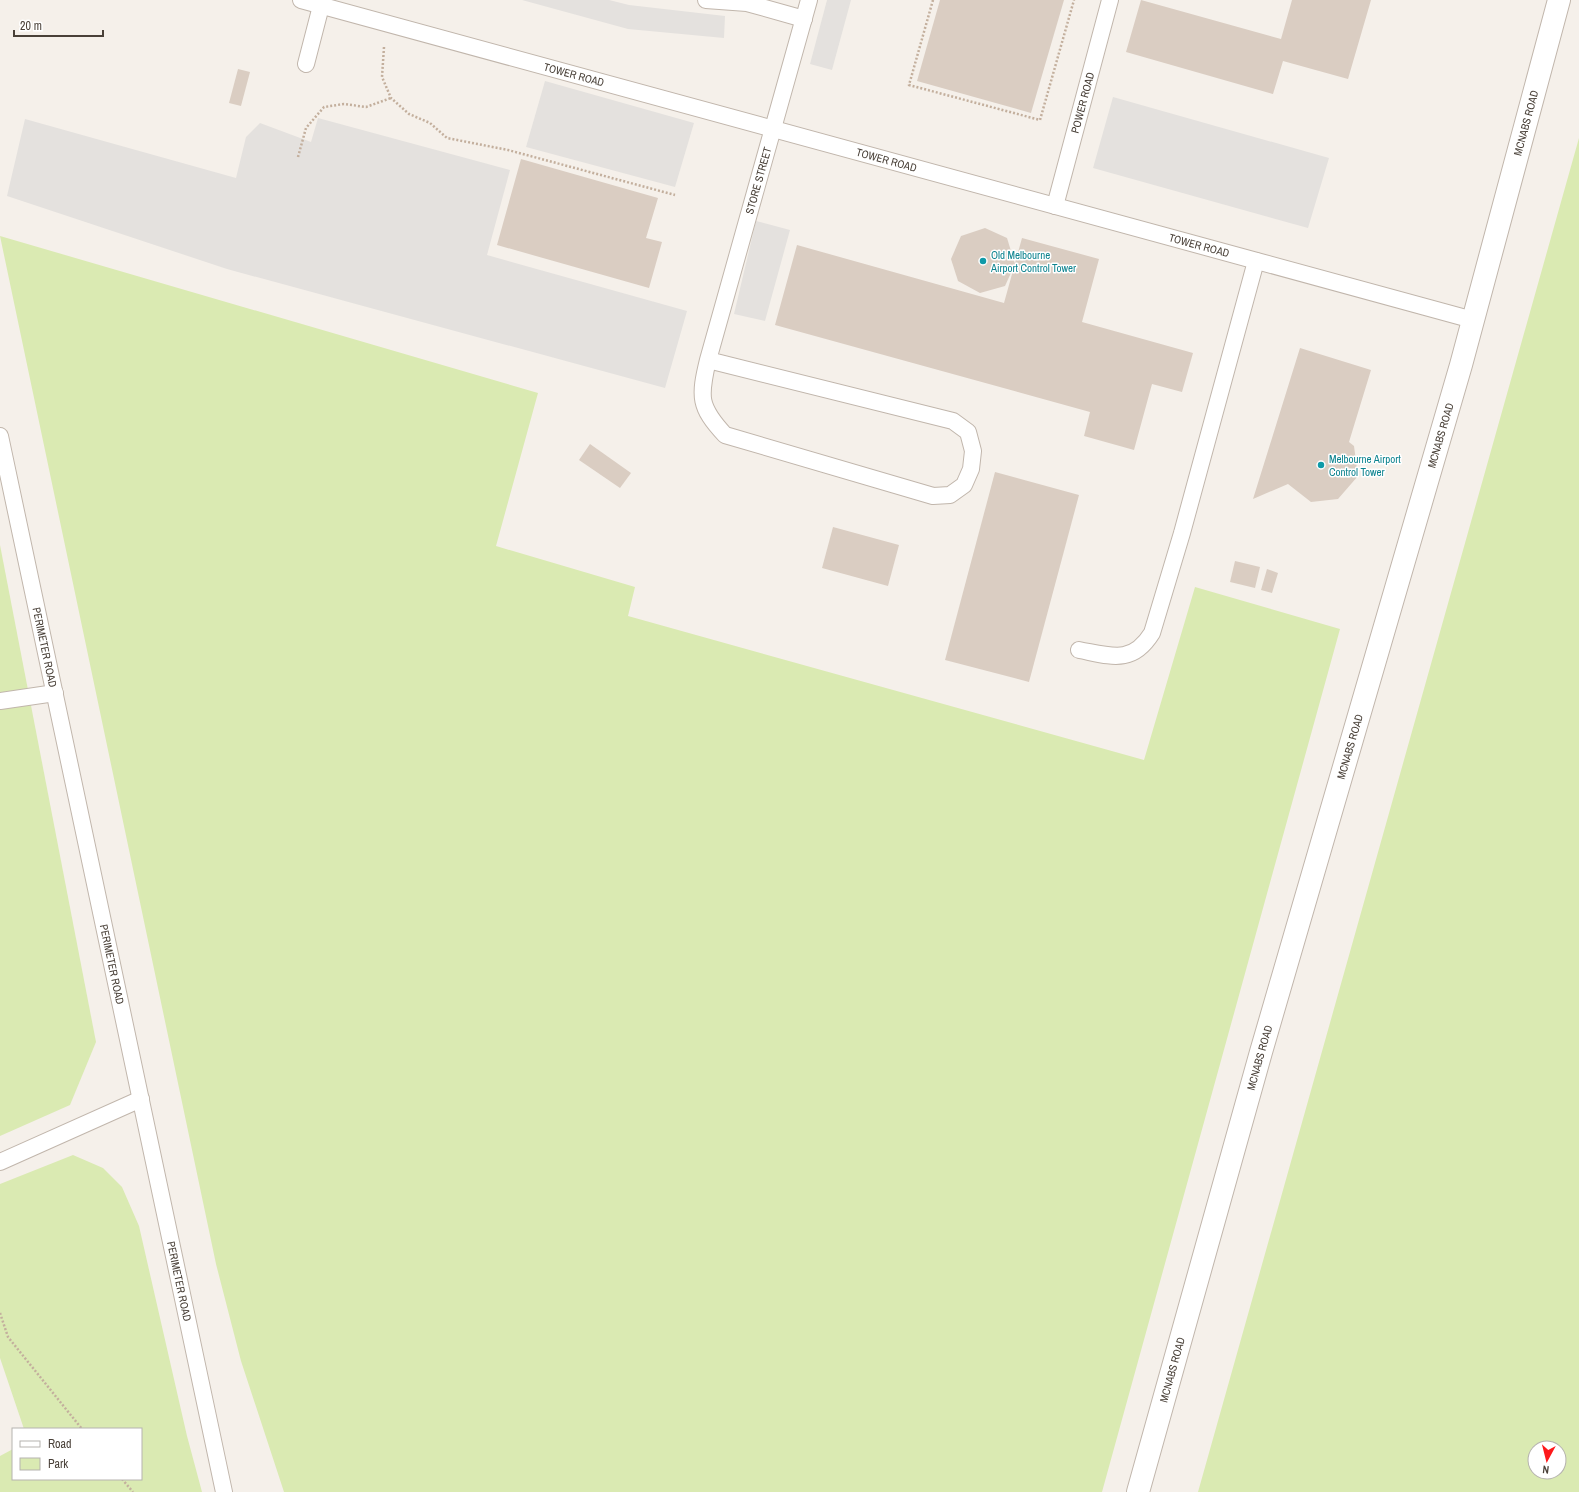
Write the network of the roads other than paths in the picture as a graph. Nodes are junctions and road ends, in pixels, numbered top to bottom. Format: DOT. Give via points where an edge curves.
graph roads {
  1 [pos="301,0"];
  2 [pos="706,0"];
  3 [pos="809,0"];
  4 [pos="1110,0"];
  5 [pos="1559,0"];
  6 [pos="322,6"];
  7 [pos="804,19"];
  8 [pos="306,64"];
  9 [pos="774,129"];
  10 [pos="1055,206"];
  11 [pos="1256,261"];
  12 [pos="1473,320"];
  13 [pos="708,360"];
  14 [pos="0,436"];
  15 [pos="1079,650"];
  16 [pos="55,693"];
  17 [pos="0,701"];
  18 [pos="141,1099"];
  19 [pos="0,1162"];
  20 [pos="224,1492"];
  21 [pos="1138,1492"];
  1 -- 6 [label="lane, TOWER ROAD"];
  2 -- 7 [label="lane" via="747,3"];
  3 -- 7 [label="lane, STORE STREET"];
  4 -- 10 [label="lane, POWER ROAD"];
  5 -- 12 [label="street, MCNABS ROAD"];
  6 -- 8 [label="lane"];
  6 -- 9 [label="lane, TOWER ROAD"];
  7 -- 9 [label="lane, STORE STREET"];
  9 -- 10 [label="lane, TOWER ROAD"];
  9 -- 13 [label="lane, STORE STREET"];
  10 -- 11 [label="lane, TOWER ROAD"];
  11 -- 12 [label="lane, TOWER ROAD"];
  11 -- 15 [label="lane" via="1152,633 1144,646 1131,653 1114,657"];
  12 -- 21 [label="street, MCNABS ROAD" via="1261,1052"];
  13 -- 13 [label="lane, STORE STREET" via="702,401 710,419 725,435 933,496 950,495 964,485 971,469 973,451 968,432 953,421"];
  14 -- 16 [label="lane, PERIMETER ROAD"];
  16 -- 17 [label="lane"];
  16 -- 18 [label="lane, PERIMETER ROAD"];
  18 -- 19 [label="lane"];
  18 -- 20 [label="lane, PERIMETER ROAD"];
}
